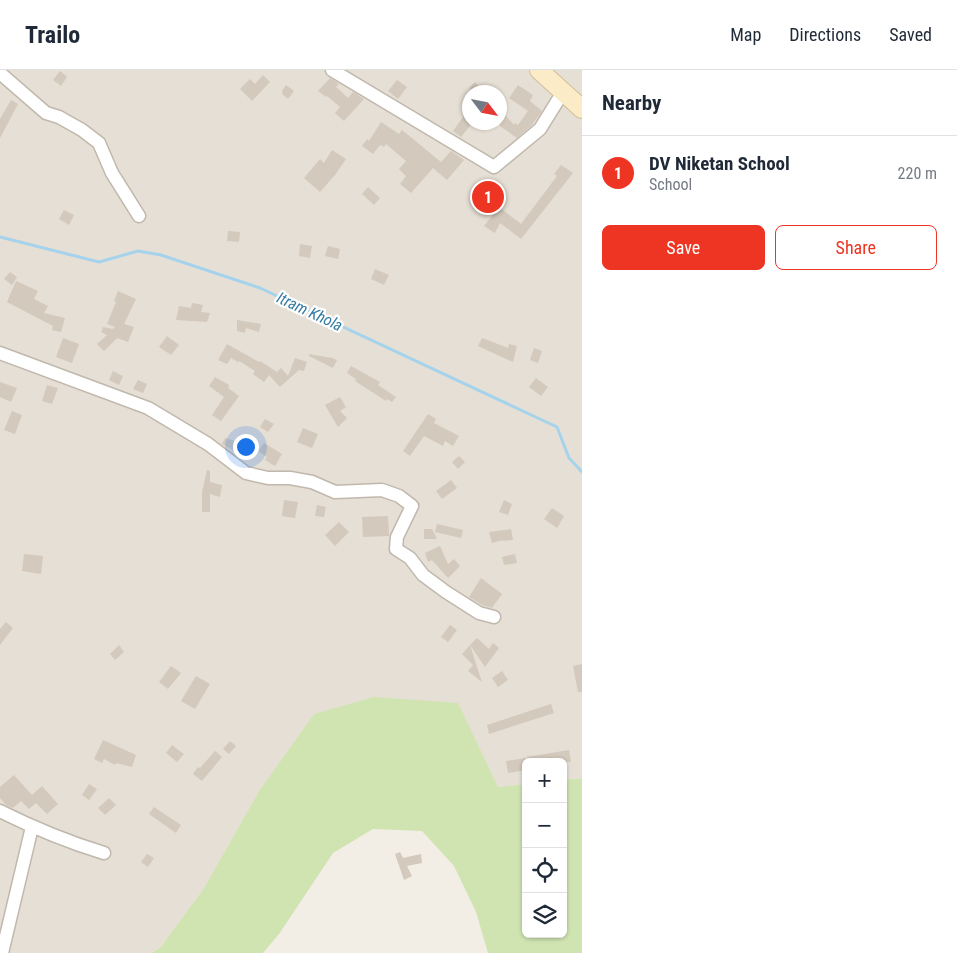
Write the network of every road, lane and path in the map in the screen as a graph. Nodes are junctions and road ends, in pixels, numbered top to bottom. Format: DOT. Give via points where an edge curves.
graph roads {
  1 [pos="332,70"];
  2 [pos="539,70"];
  3 [pos="0,73"];
  4 [pos="563,92"];
  5 [pos="582,109"];
  6 [pos="139,216"];
  7 [pos="0,353"];
  8 [pos="494,617"];
  9 [pos="0,811"];
  10 [pos="32,827"];
  11 [pos="104,853"];
  12 [pos="2,953"];
  1 -- 4 [label="street" via="494,167 540,128"];
  2 -- 4 [label="main road"];
  3 -- 6 [label="street" via="46,113 82,130 99,143 112,173"];
  4 -- 5 [label="main road"];
  7 -- 8 [label="street" via="148,408 208,444 246,474 312,482 335,492 382,490 399,496 412,506 397,537 396,549 446,592 479,613"];
  9 -- 10 [label="street"];
  10 -- 11 [label="street"];
  10 -- 12 [label="street"];
}
